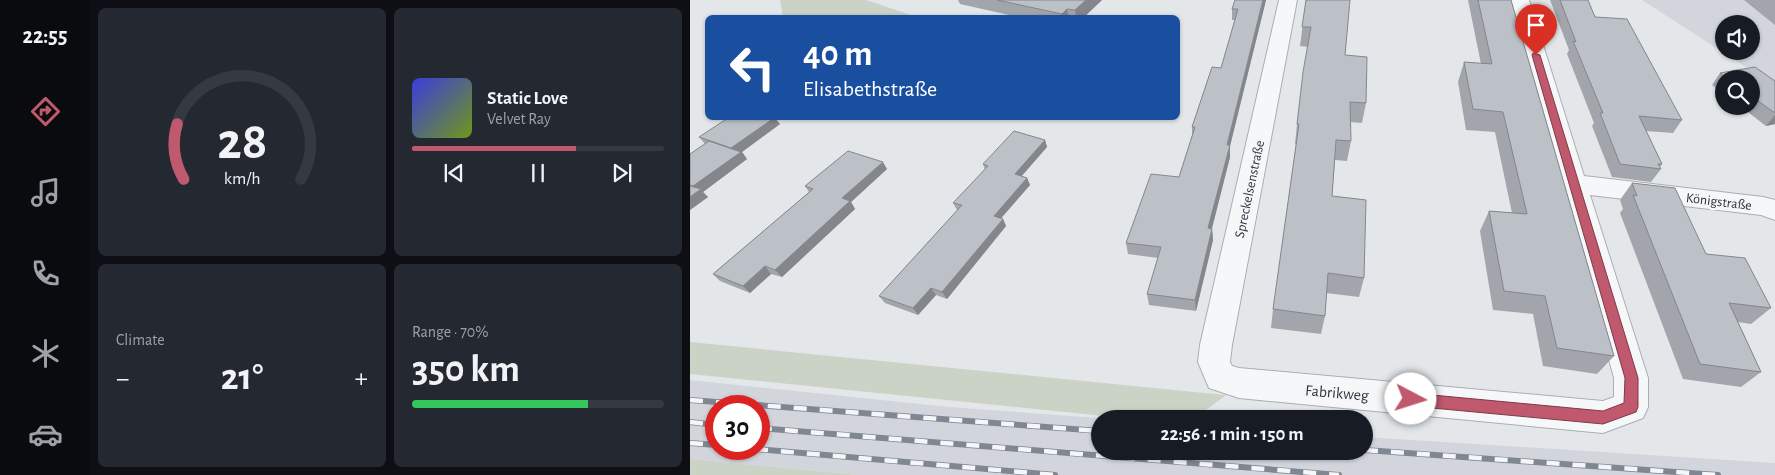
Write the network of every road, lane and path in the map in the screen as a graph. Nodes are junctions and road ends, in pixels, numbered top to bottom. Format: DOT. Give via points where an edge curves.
graph roads {
  1 [pos="1288,0"];
  2 [pos="1520,0"];
  3 [pos="1574,184"];
  4 [pos="1775,210"];
  5 [pos="1221,377"];
  1 -- 5 [label="street, Spreckelsenstraße" via="1216,344 1214,362"];
  2 -- 3 [label="street"];
  3 -- 4 [label="street, Königstraße"];
  3 -- 5 [label="street, Fabrikweg" via="1631,378 1631,407 1603,418 1239,383"];
}
